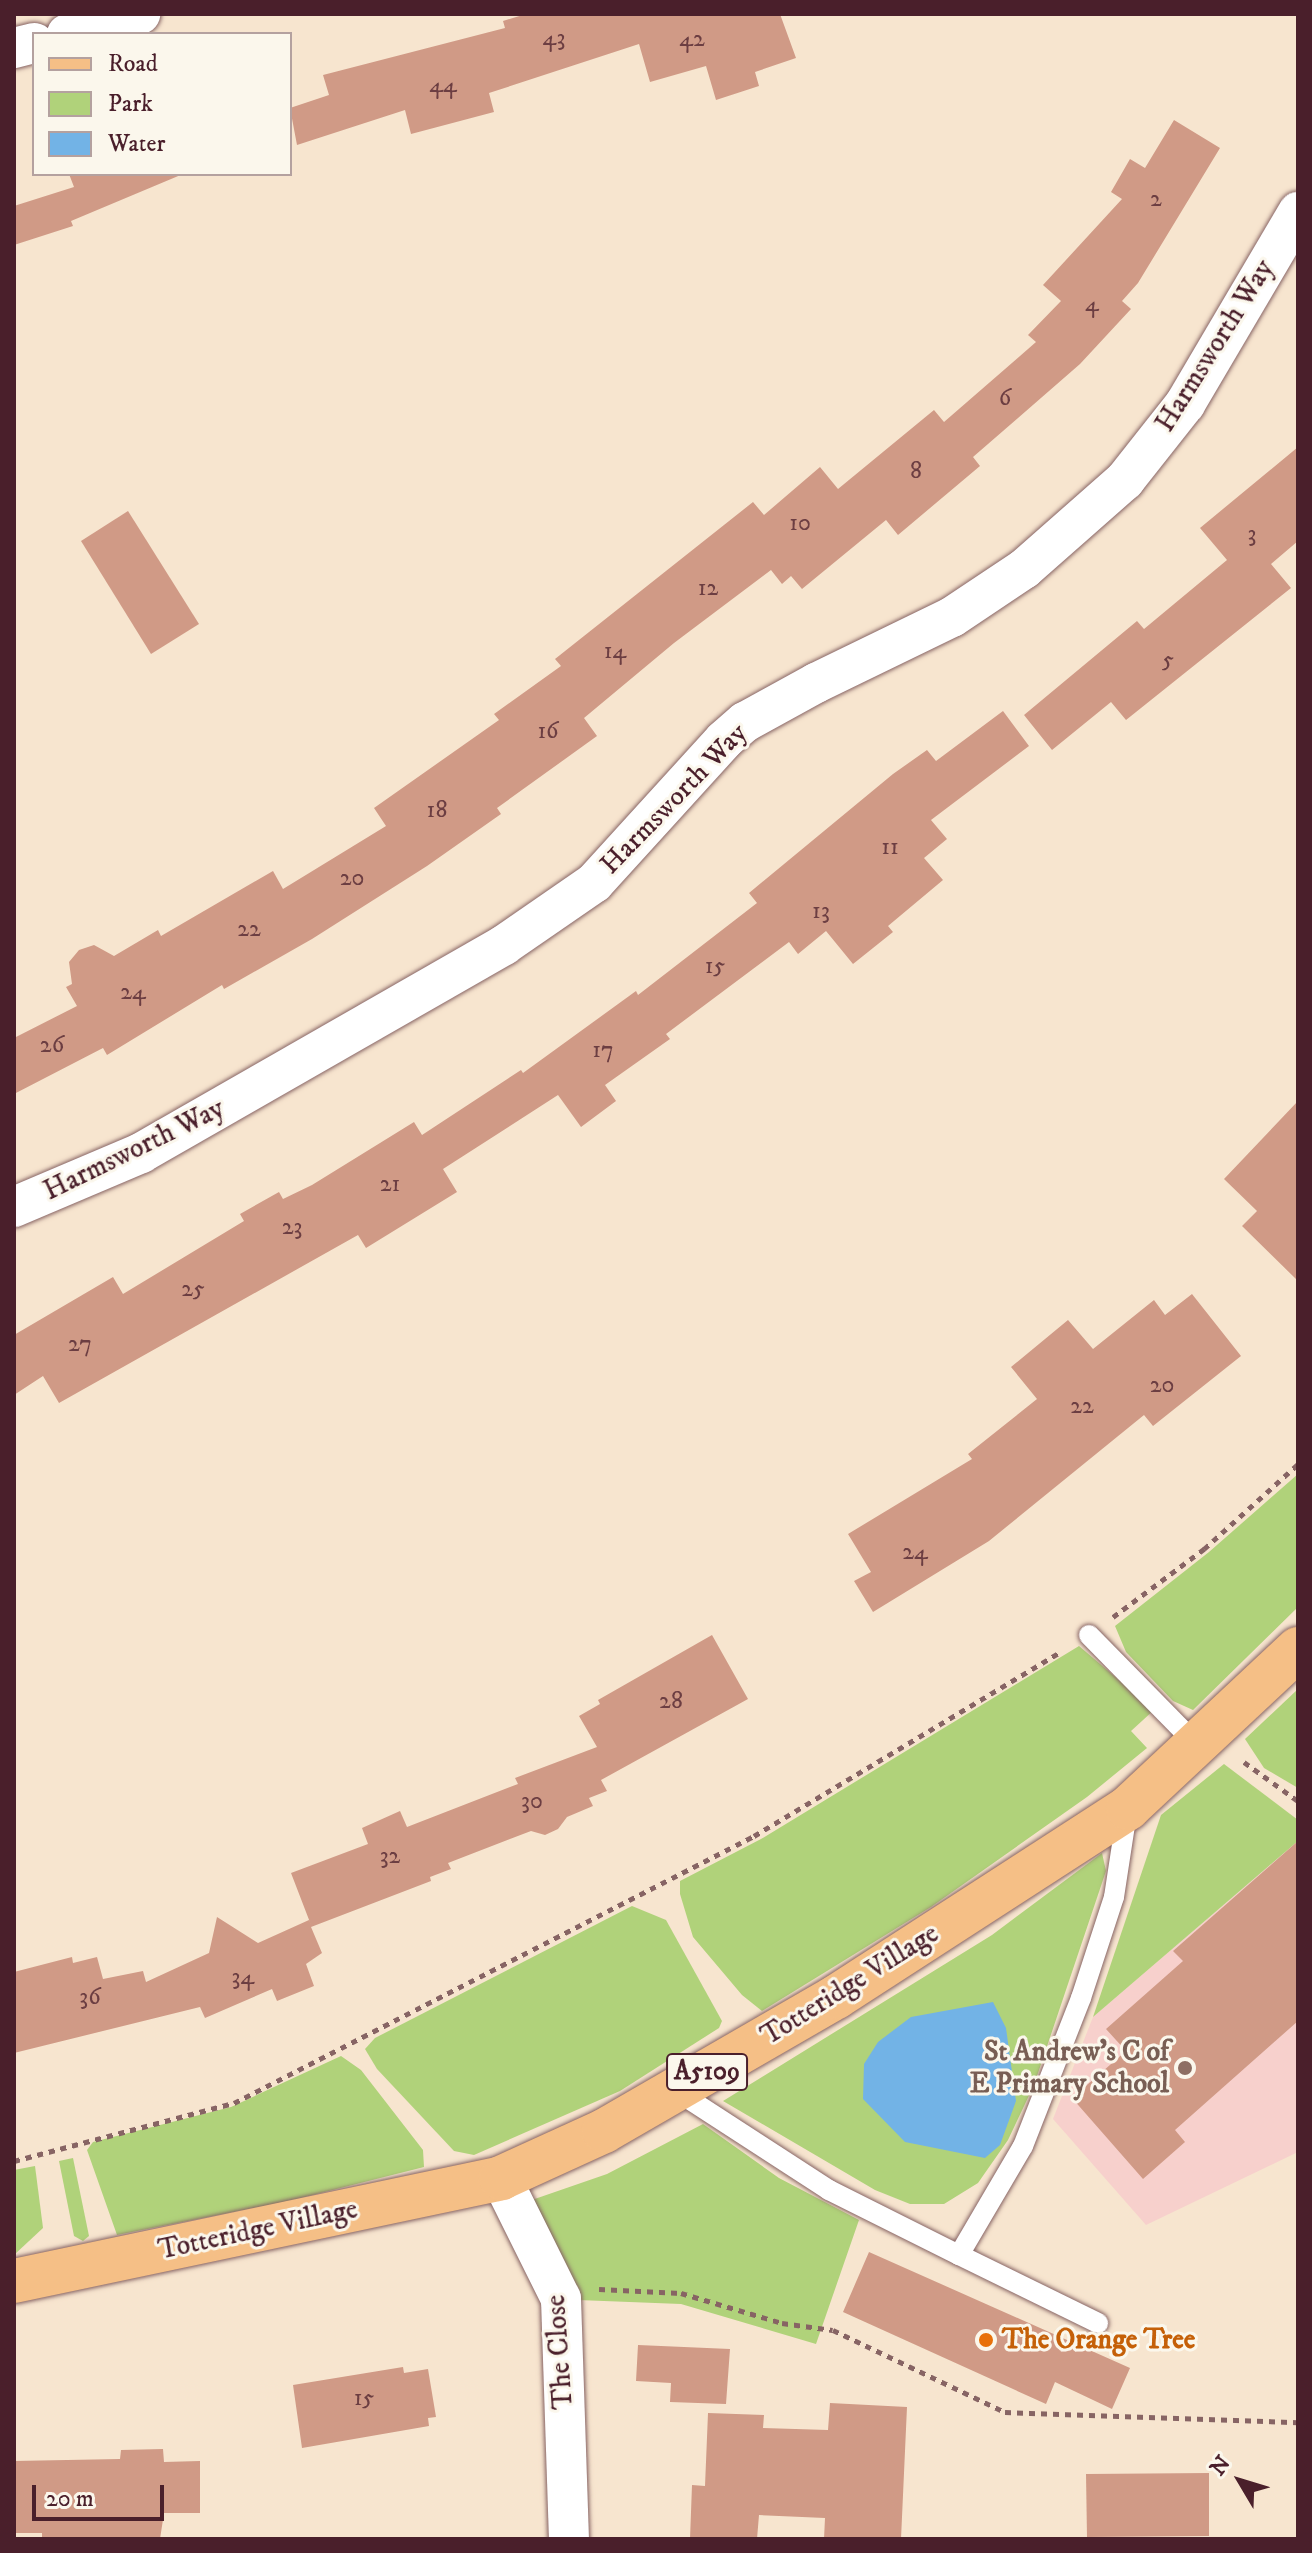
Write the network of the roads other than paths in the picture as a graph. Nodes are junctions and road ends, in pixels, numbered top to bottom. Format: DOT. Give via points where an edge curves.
graph roads {
  1 [pos="140,14"];
  2 [pos="74,32"];
  3 [pos="1298,212"];
  4 [pos="14,1207"];
  5 [pos="1089,1635"];
  6 [pos="1298,1649"];
  7 [pos="1197,1745"];
  8 [pos="1128,1808"];
  9 [pos="675,2090"];
  10 [pos="501,2178"];
  11 [pos="959,2255"];
  12 [pos="14,2281"];
  13 [pos="1098,2323"];
  14 [pos="569,2539"];
  1 -- 2 [label="street"];
  3 -- 4 [label="street, Harmsworth Way" via="1185,404 1125,480 1024,569 952,617 745,722 594,883 504,945 141,1153"];
  5 -- 7 [label="lane"];
  6 -- 7 [label="main road, Totteridge Village / A5109"];
  7 -- 8 [label="main road, Totteridge Village / A5109"];
  8 -- 9 [label="main road, Totteridge Village / A5109" via="836,1997"];
  8 -- 11 [label="lane" via="1114,1897 1081,1998 1023,2146"];
  9 -- 10 [label="main road, Totteridge Village / A5109" via="604,2131"];
  9 -- 11 [label="lane" via="829,2190"];
  10 -- 12 [label="main road, Totteridge Village / A5109"];
  10 -- 14 [label="street, The Close" via="558,2287"];
  11 -- 13 [label="lane"];
}
